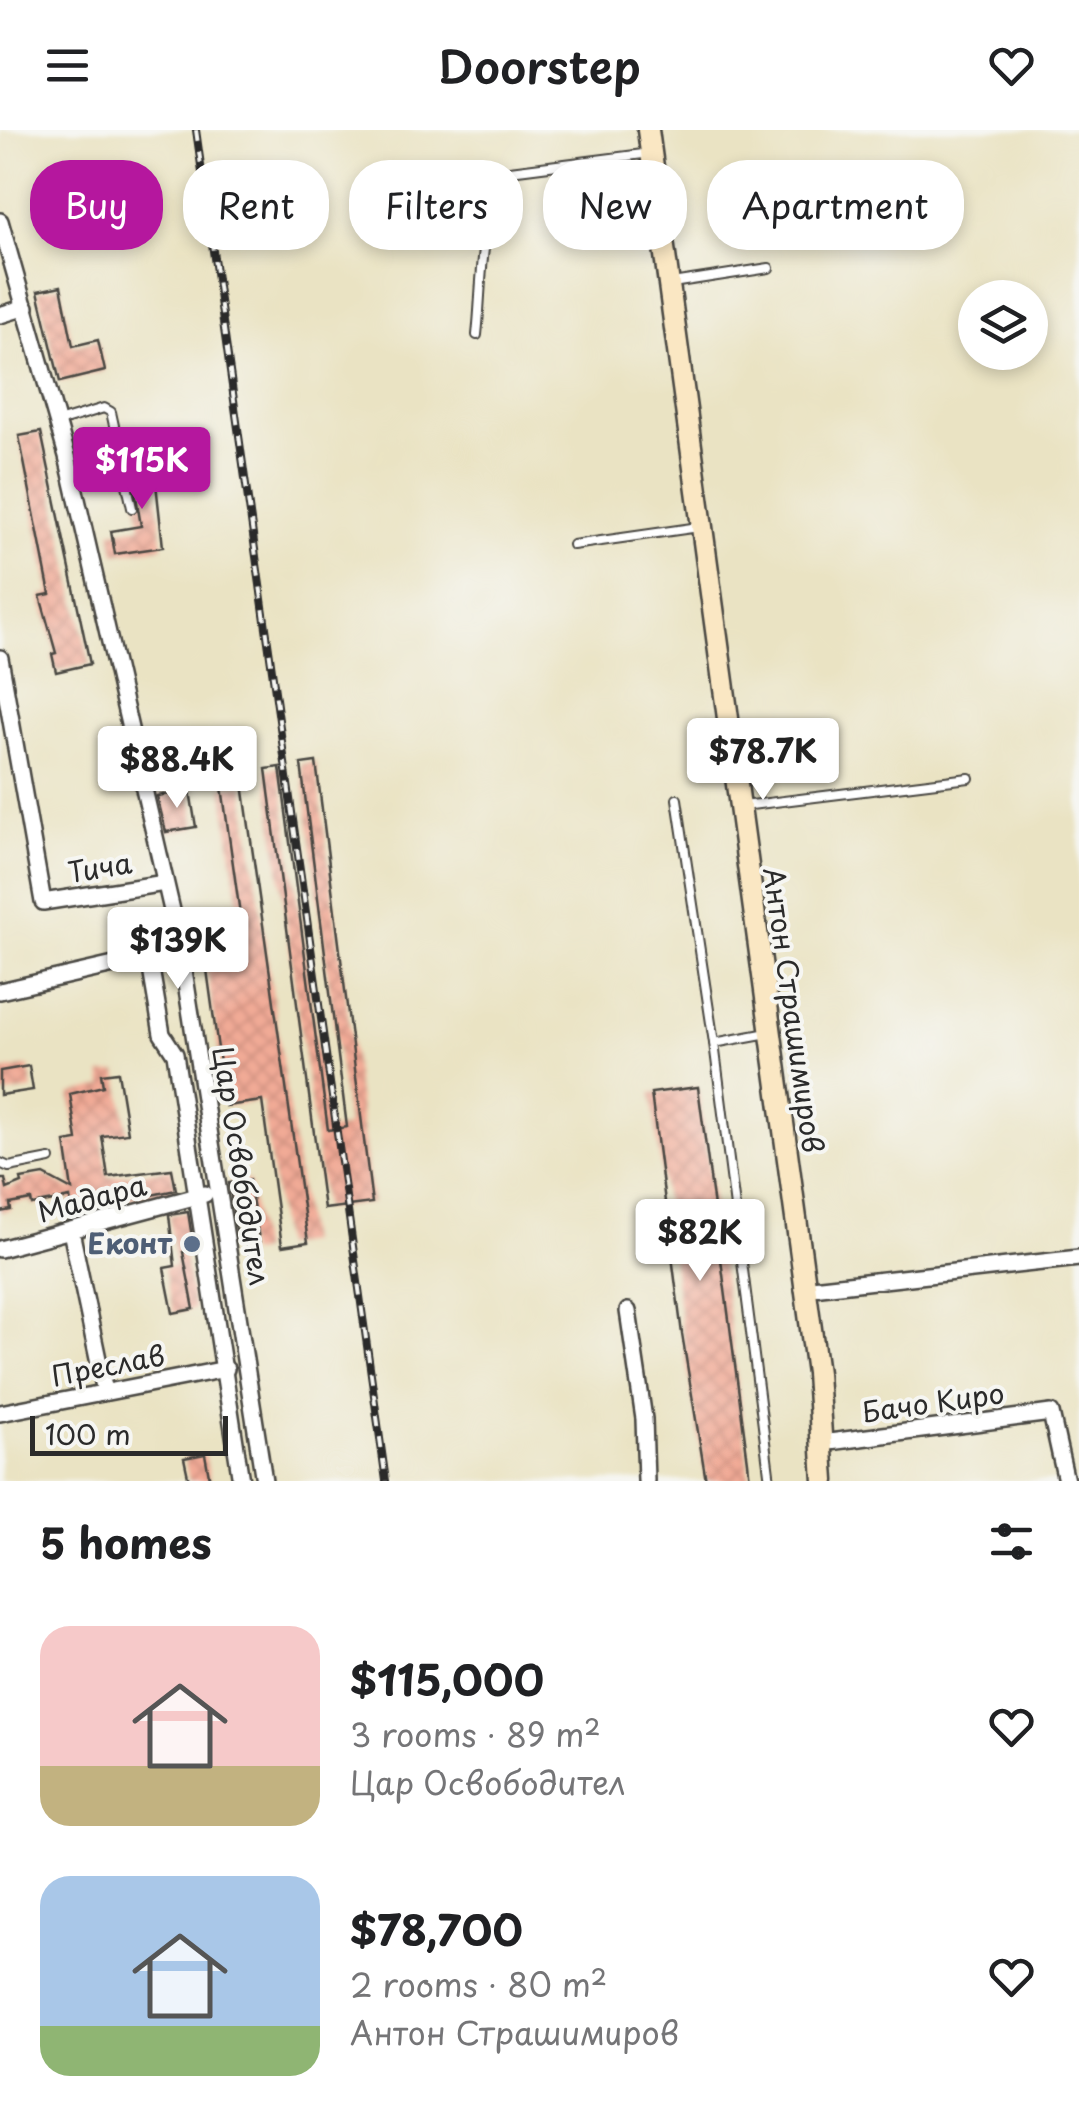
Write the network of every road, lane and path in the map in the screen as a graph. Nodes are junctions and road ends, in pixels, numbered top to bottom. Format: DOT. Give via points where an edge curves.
graph roads {
  1 [pos="648,130"];
  2 [pos="651,153"];
  3 [pos="0,221"];
  4 [pos="769,268"];
  5 [pos="668,284"];
  6 [pos="26,307"];
  7 [pos="0,315"];
  8 [pos="477,335"];
  9 [pos="58,422"];
  10 [pos="132,508"];
  11 [pos="700,527"];
  12 [pos="573,545"];
  13 [pos="0,658"];
  14 [pos="969,778"];
  15 [pos="677,799"];
  16 [pos="739,806"];
  17 [pos="165,883"];
  18 [pos="180,945"];
  19 [pos="149,957"];
  20 [pos="0,992"];
  21 [pos="768,1033"];
  22 [pos="714,1044"];
  23 [pos="198,1050"];
  24 [pos="175,1054"];
  25 [pos="50,1159"];
  26 [pos="0,1163"];
  27 [pos="218,1189"];
  28 [pos="197,1197"];
  29 [pos="71,1231"];
  30 [pos="0,1249"];
  31 [pos="1079,1258"];
  32 [pos="803,1290"];
  33 [pos="628,1311"];
  34 [pos="226,1369"];
  35 [pos="105,1392"];
  36 [pos="0,1413"];
  37 [pos="822,1443"];
  38 [pos="241,1481"];
  39 [pos="264,1481"];
  40 [pos="646,1481"];
  41 [pos="770,1481"];
  42 [pos="824,1481"];
  43 [pos="1066,1481"];
  1 -- 2 [label="street, Антон Страшимиров"];
  2 -- 5 [label="street, Антон Страшимиров"];
  2 -- 8 [label="lane" via="510,171 488,218"];
  3 -- 6 [label="street, Цар Освободител"];
  4 -- 5 [label="lane"];
  5 -- 11 [label="street, Антон Страшимиров"];
  6 -- 7 [label="street"];
  6 -- 9 [label="street, Цар Освободител"];
  9 -- 10 [label="lane" via="104,408 111,412"];
  9 -- 17 [label="street, Цар Освободител"];
  11 -- 12 [label="lane"];
  11 -- 16 [label="street, Антон Страшимиров"];
  13 -- 17 [label="street, Тича" via="44,902"];
  14 -- 16 [label="lane"];
  15 -- 22 [label="lane"];
  16 -- 21 [label="street, Антон Страшимиров"];
  17 -- 18 [label="street, Цар Освободител"];
  18 -- 19 [label="street"];
  18 -- 23 [label="street, Цар Освободител"];
  19 -- 20 [label="street"];
  19 -- 24 [label="street, Цар Освободител" via="162,1034"];
  21 -- 22 [label="lane"];
  21 -- 32 [label="street, Антон Страшимиров"];
  22 -- 41 [label="lane"];
  23 -- 24 [label="street"];
  23 -- 27 [label="street, Цар Освободител"];
  24 -- 28 [label="street, Цар Освободител"];
  25 -- 26 [label="lane"];
  27 -- 28 [label="street, Мадара"];
  27 -- 39 [label="street, Цар Освободител"];
  28 -- 29 [label="street, Мадара"];
  28 -- 34 [label="street, Цар Освободител"];
  29 -- 30 [label="street, Мадара"];
  29 -- 35 [label="street"];
  31 -- 32 [label="street"];
  32 -- 37 [label="street, Антон Страшимиров"];
  33 -- 40 [label="street"];
  34 -- 35 [label="street, Преслав"];
  34 -- 38 [label="street, Цар Освободител"];
  35 -- 36 [label="street, Преслав"];
  37 -- 42 [label="street, Антон Страшимиров"];
  37 -- 43 [label="street, Бачо Киро" via="1052,1413"];
}
